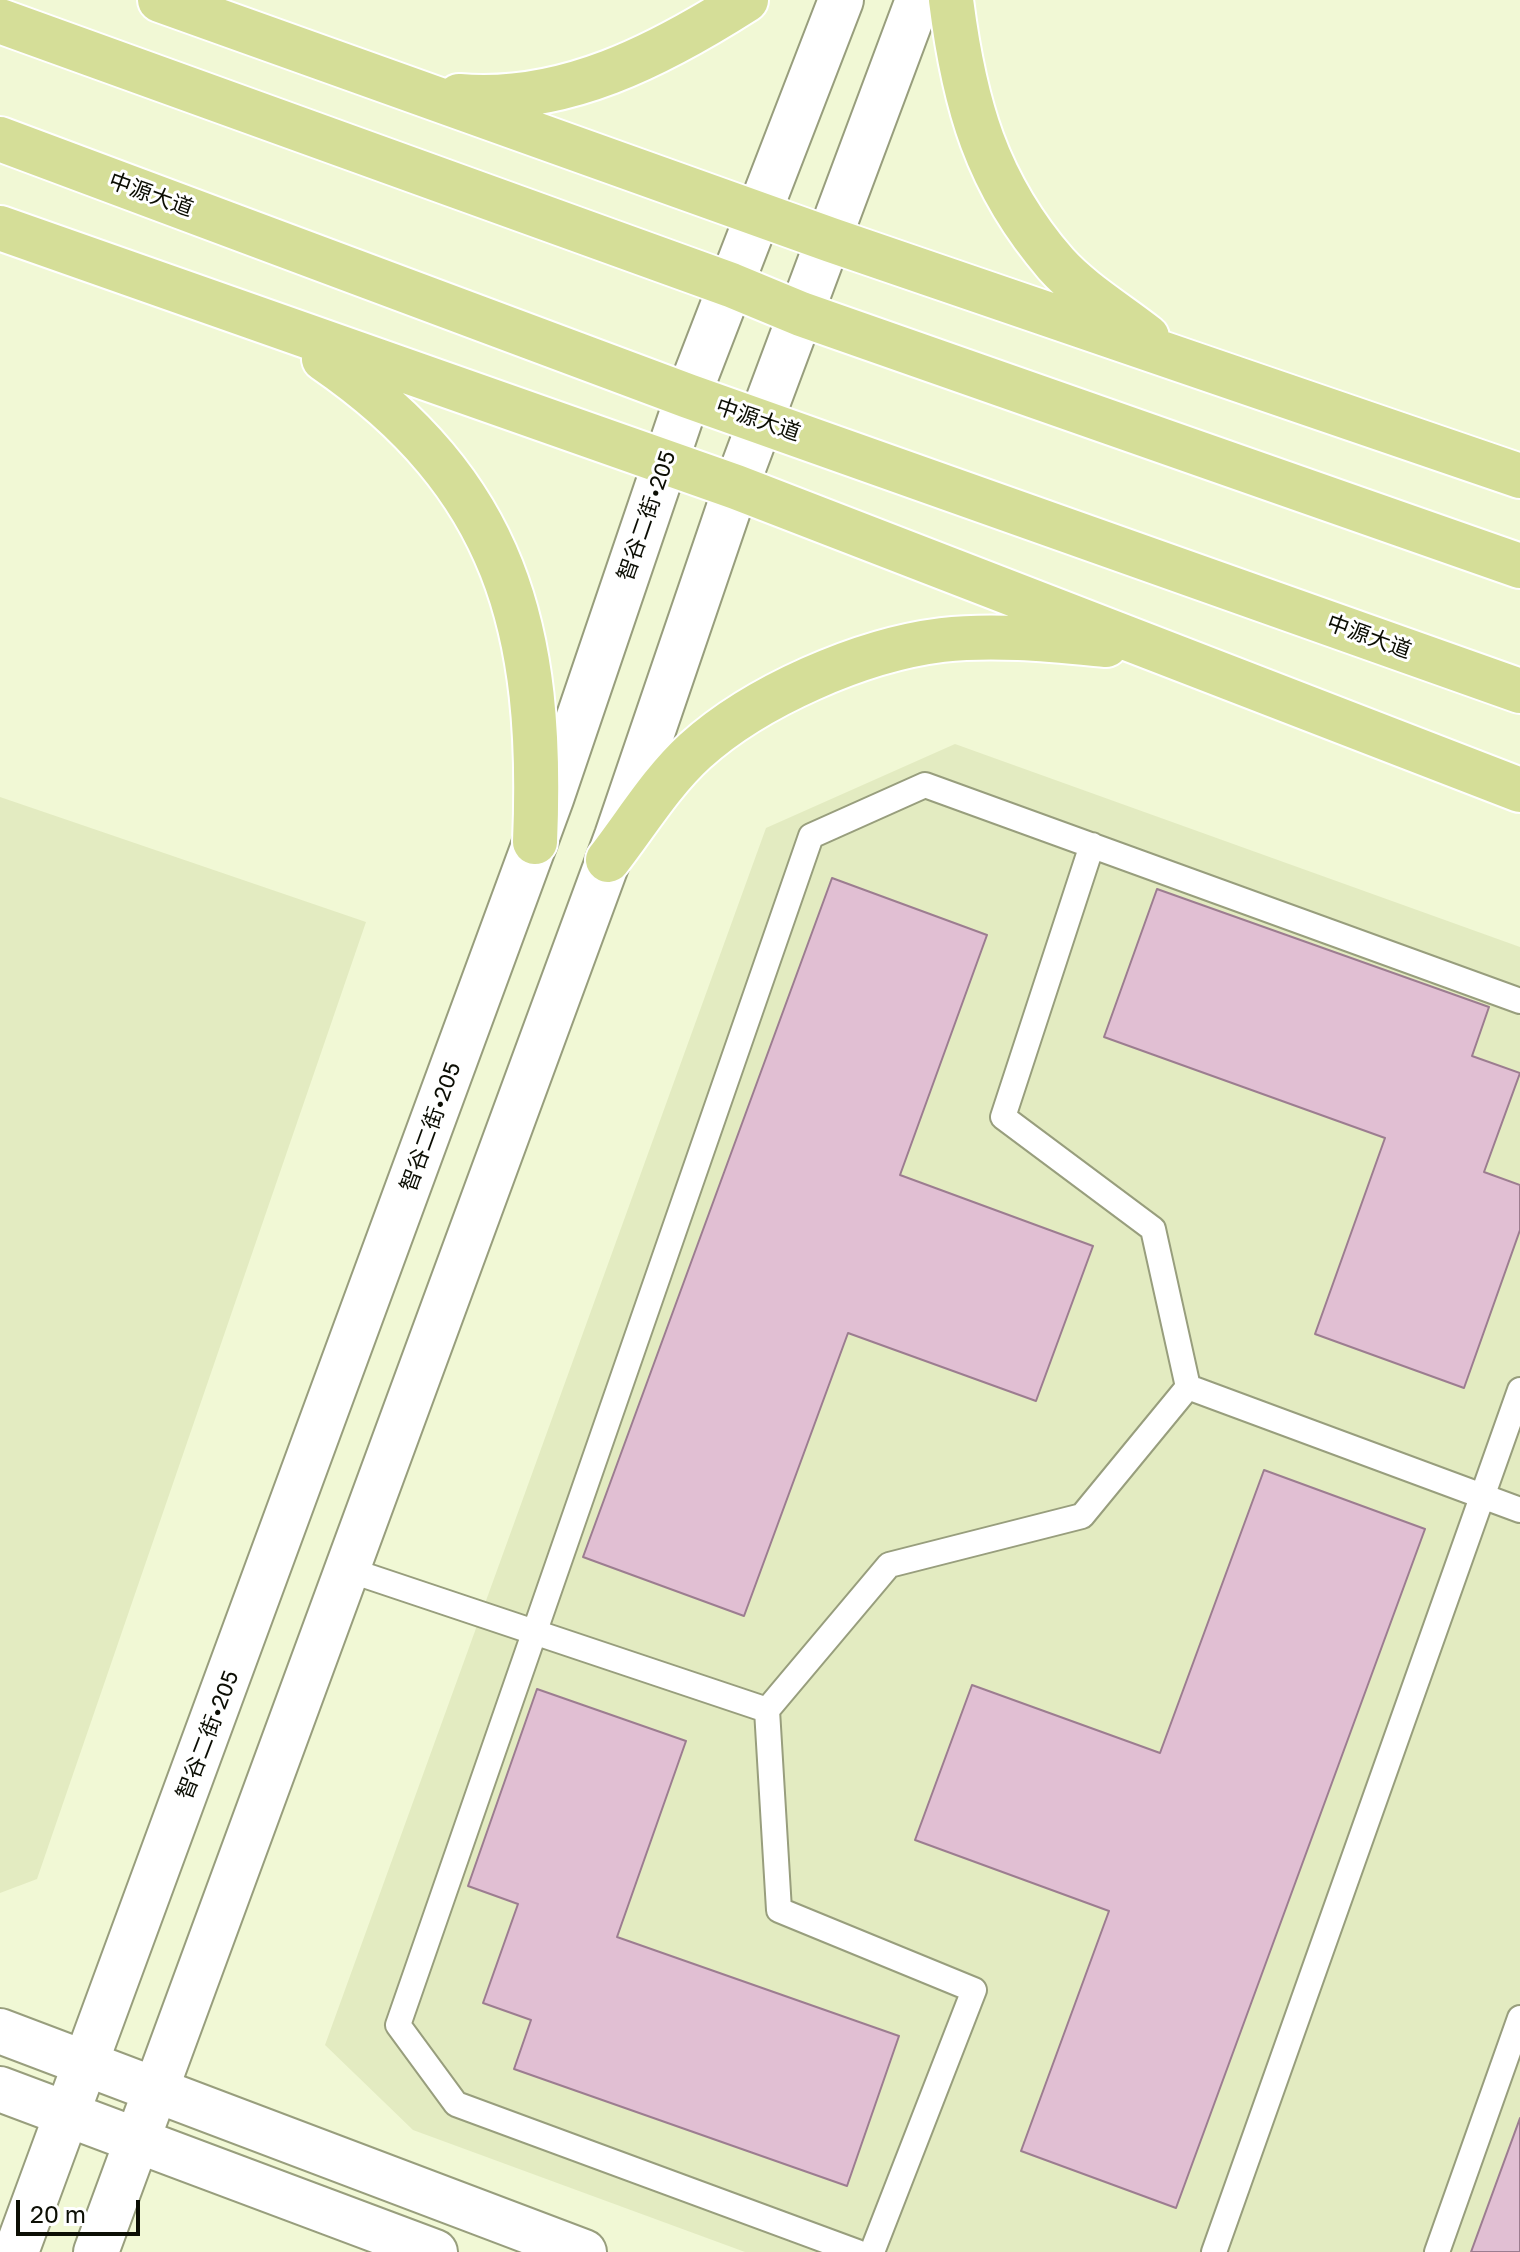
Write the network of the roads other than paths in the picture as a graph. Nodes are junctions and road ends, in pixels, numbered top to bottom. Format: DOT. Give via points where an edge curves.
graph roads {
  1 [pos="160,0"];
  2 [pos="746,0"];
  3 [pos="841,0"];
  4 [pos="918,0"];
  5 [pos="951,0"];
  6 [pos="0,21"];
  7 [pos="422,93"];
  8 [pos="0,139"];
  9 [pos="759,213"];
  10 [pos="0,228"];
  11 [pos="831,240"];
  12 [pos="731,285"];
  13 [pos="801,314"];
  14 [pos="276,325"];
  15 [pos="1175,358"];
  16 [pos="688,396"];
  17 [pos="762,422"];
  18 [pos="666,463"];
  19 [pos="1520,476"];
  20 [pos="736,487"];
  21 [pos="1520,566"];
  22 [pos="1156,649"];
  23 [pos="1520,691"];
  24 [pos="1520,790"];
  25 [pos="535,842"];
  26 [pos="1092,845"];
  27 [pos="608,860"];
  28 [pos="1520,1001"];
  29 [pos="1188,1387"];
  30 [pos="1520,1390"];
  31 [pos="1482,1496"];
  32 [pos="1520,1510"];
  33 [pos="349,1570"];
  34 [pos="534,1633"];
  35 [pos="767,1710"];
  36 [pos="1520,2018"];
  37 [pos="0,2031"];
  38 [pos="84,2062"];
  39 [pos="0,2089"];
  40 [pos="156,2090"];
  41 [pos="68,2114"];
  42 [pos="137,2140"];
  43 [pos="16,2252"];
  44 [pos="96,2252"];
  45 [pos="435,2252"];
  46 [pos="584,2252"];
  47 [pos="857,2252"];
  48 [pos="872,2252"];
  49 [pos="1214,2252"];
  50 [pos="1437,2252"];
  1 -- 7 [label="main road"];
  2 -- 7 [label="main road" via="692,34 582,83 489,99"];
  3 -- 9 [label="main road, 智谷二街•205"];
  4 -- 11 [label="main road"];
  5 -- 15 [label="main road" via="964,85 996,176 1057,265"];
  6 -- 12 [label="main road"];
  7 -- 9 [label="main road"];
  8 -- 16 [label="main road, 中源大道"];
  9 -- 11 [label="main road"];
  9 -- 12 [label="main road, 智谷二街•205"];
  10 -- 14 [label="main road"];
  11 -- 13 [label="main road"];
  11 -- 15 [label="main road"];
  12 -- 13 [label="main road"];
  12 -- 16 [label="main road, 智谷二街•205"];
  13 -- 17 [label="main road"];
  13 -- 21 [label="main road"];
  14 -- 18 [label="main road"];
  14 -- 25 [label="main road" via="372,392 427,448 497,552 514,599 535,699"];
  15 -- 19 [label="main road"];
  16 -- 17 [label="main road, 中源大道"];
  16 -- 18 [label="main road, 智谷二街•205"];
  17 -- 20 [label="main road"];
  17 -- 23 [label="main road, 中源大道"];
  18 -- 20 [label="main road"];
  18 -- 25 [label="main road, 智谷二街•205"];
  20 -- 22 [label="main road"];
  20 -- 27 [label="main road"];
  22 -- 24 [label="main road"];
  22 -- 27 [label="main road" via="1001,638 944,640 905,647 818,677 776,696 696,750"];
  25 -- 38 [label="main road, 智谷二街•205"];
  26 -- 28 [label="lane"];
  26 -- 29 [label="lane" via="1003,1117 1153,1229"];
  26 -- 34 [label="lane" via="925,785 811,836"];
  27 -- 33 [label="main road"];
  29 -- 31 [label="lane"];
  29 -- 35 [label="lane" via="1082,1516 889,1565"];
  30 -- 31 [label="lane"];
  31 -- 32 [label="lane"];
  31 -- 49 [label="lane"];
  33 -- 34 [label="lane"];
  33 -- 40 [label="main road"];
  34 -- 35 [label="lane"];
  34 -- 47 [label="lane" via="398,2025 456,2104"];
  35 -- 48 [label="lane" via="779,1910 974,1990"];
  36 -- 50 [label="lane"];
  37 -- 38 [label="main road"];
  38 -- 40 [label="main road"];
  38 -- 41 [label="main road, 智谷二街•205"];
  39 -- 41 [label="main road"];
  40 -- 42 [label="main road"];
  40 -- 46 [label="main road"];
  41 -- 42 [label="main road"];
  41 -- 43 [label="main road, 智谷二街•205"];
  42 -- 44 [label="main road"];
  42 -- 45 [label="main road"];
}
